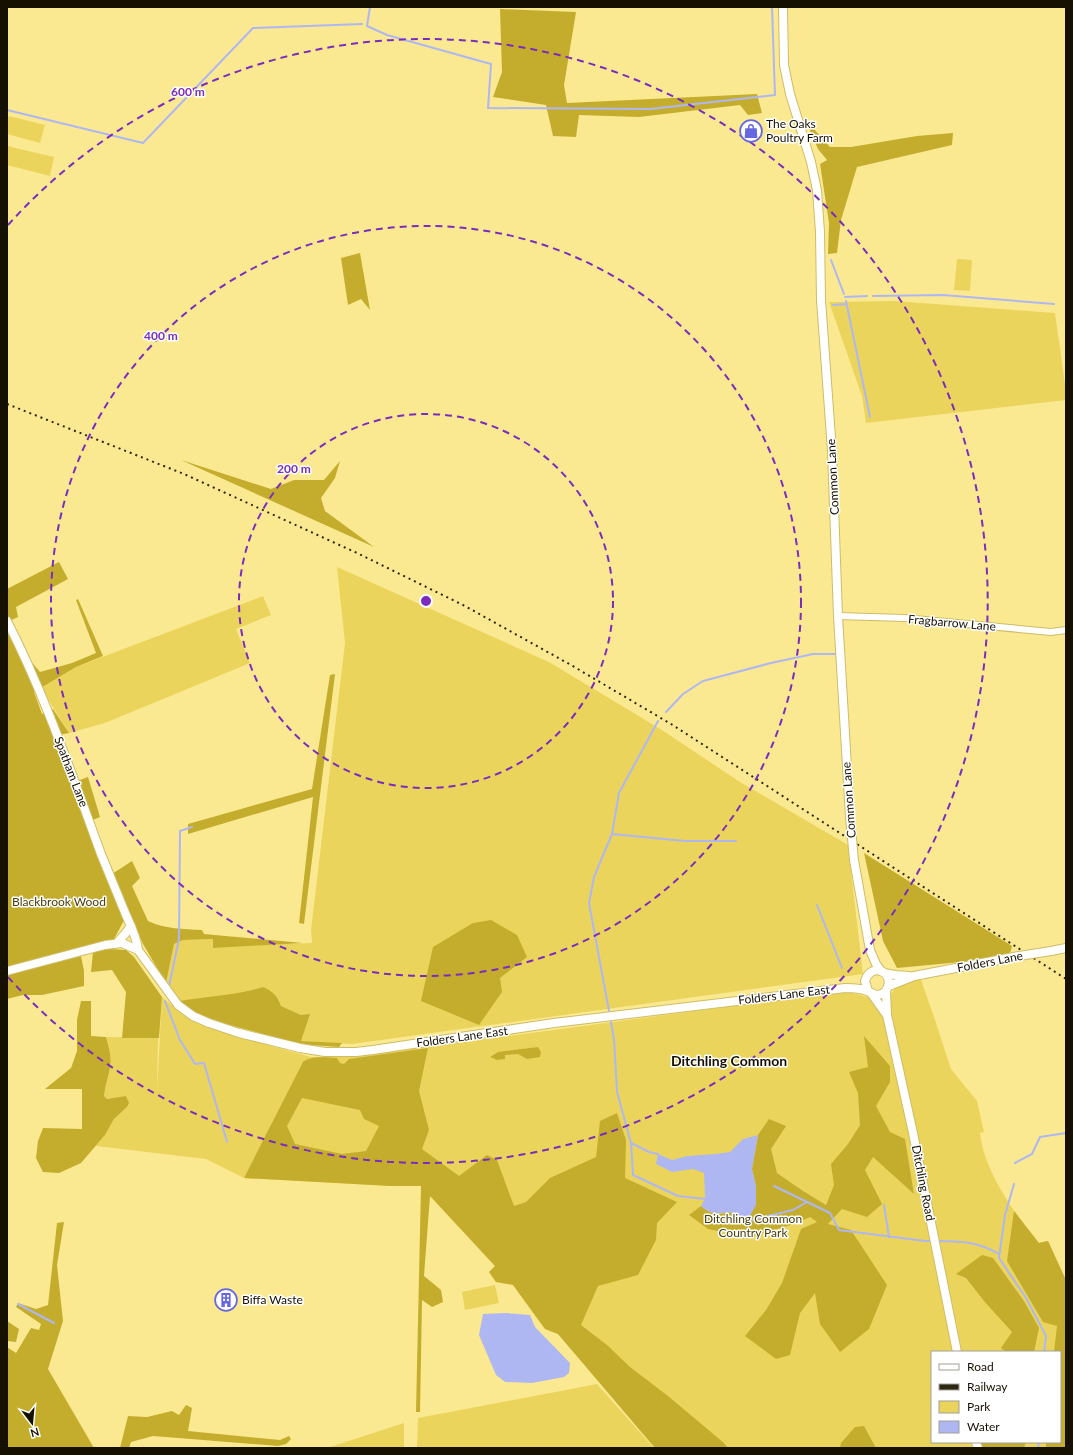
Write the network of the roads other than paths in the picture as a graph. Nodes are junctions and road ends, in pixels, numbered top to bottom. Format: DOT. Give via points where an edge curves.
graph roads {
  1 [pos="783,7"];
  2 [pos="838,616"];
  3 [pos="7,620"];
  4 [pos="1066,630"];
  5 [pos="130,926"];
  6 [pos="116,943"];
  7 [pos="1066,948"];
  8 [pos="138,950"];
  9 [pos="870,950"];
  10 [pos="7,971"];
  11 [pos="882,972"];
  12 [pos="867,976"];
  13 [pos="914,976"];
  14 [pos="845,988"];
  15 [pos="887,989"];
  16 [pos="870,992"];
  17 [pos="887,1015"];
  18 [pos="957,1351"];
  1 -- 2 [label="main road, Common Lane" via="784,65 817,190 821,300 832,451"];
  2 -- 4 [label="street, Fragbarrow Lane" via="904,618 1052,632"];
  2 -- 9 [label="main road, Common Lane, bridge" via="854,860"];
  3 -- 5 [label="main road, Spatham Lane" via="35,681"];
  5 -- 6 [label="main road"];
  5 -- 8 [label="main road, Spatham Lane"];
  6 -- 8 [label="main road" via="127,944"];
  6 -- 10 [label="main road"];
  7 -- 13 [label="main road, Folders Lane, bridge"];
  8 -- 14 [label="main road, Folders Lane East" via="178,1005 193,1016 238,1033 325,1052 373,1050 554,1023"];
  9 -- 11 [label="main road, Common Lane"];
  9 -- 12 [label="main road, Common Lane"];
  11 -- 12 [label="main road" via="874,971"];
  11 -- 13 [label="main road, Folders Lane"];
  11 -- 15 [label="main road" via="888,979"];
  12 -- 14 [label="main road, Folders Lane East"];
  12 -- 16 [label="main road" via="865,985"];
  13 -- 15 [label="main road, Folders Lane"];
  14 -- 16 [label="main road, Folders Lane East"];
  15 -- 16 [label="main road" via="880,994"];
  15 -- 17 [label="main road, Ditchling Road"];
  16 -- 17 [label="main road, Ditchling Road"];
  17 -- 18 [label="main road, Ditchling Road"];
}
